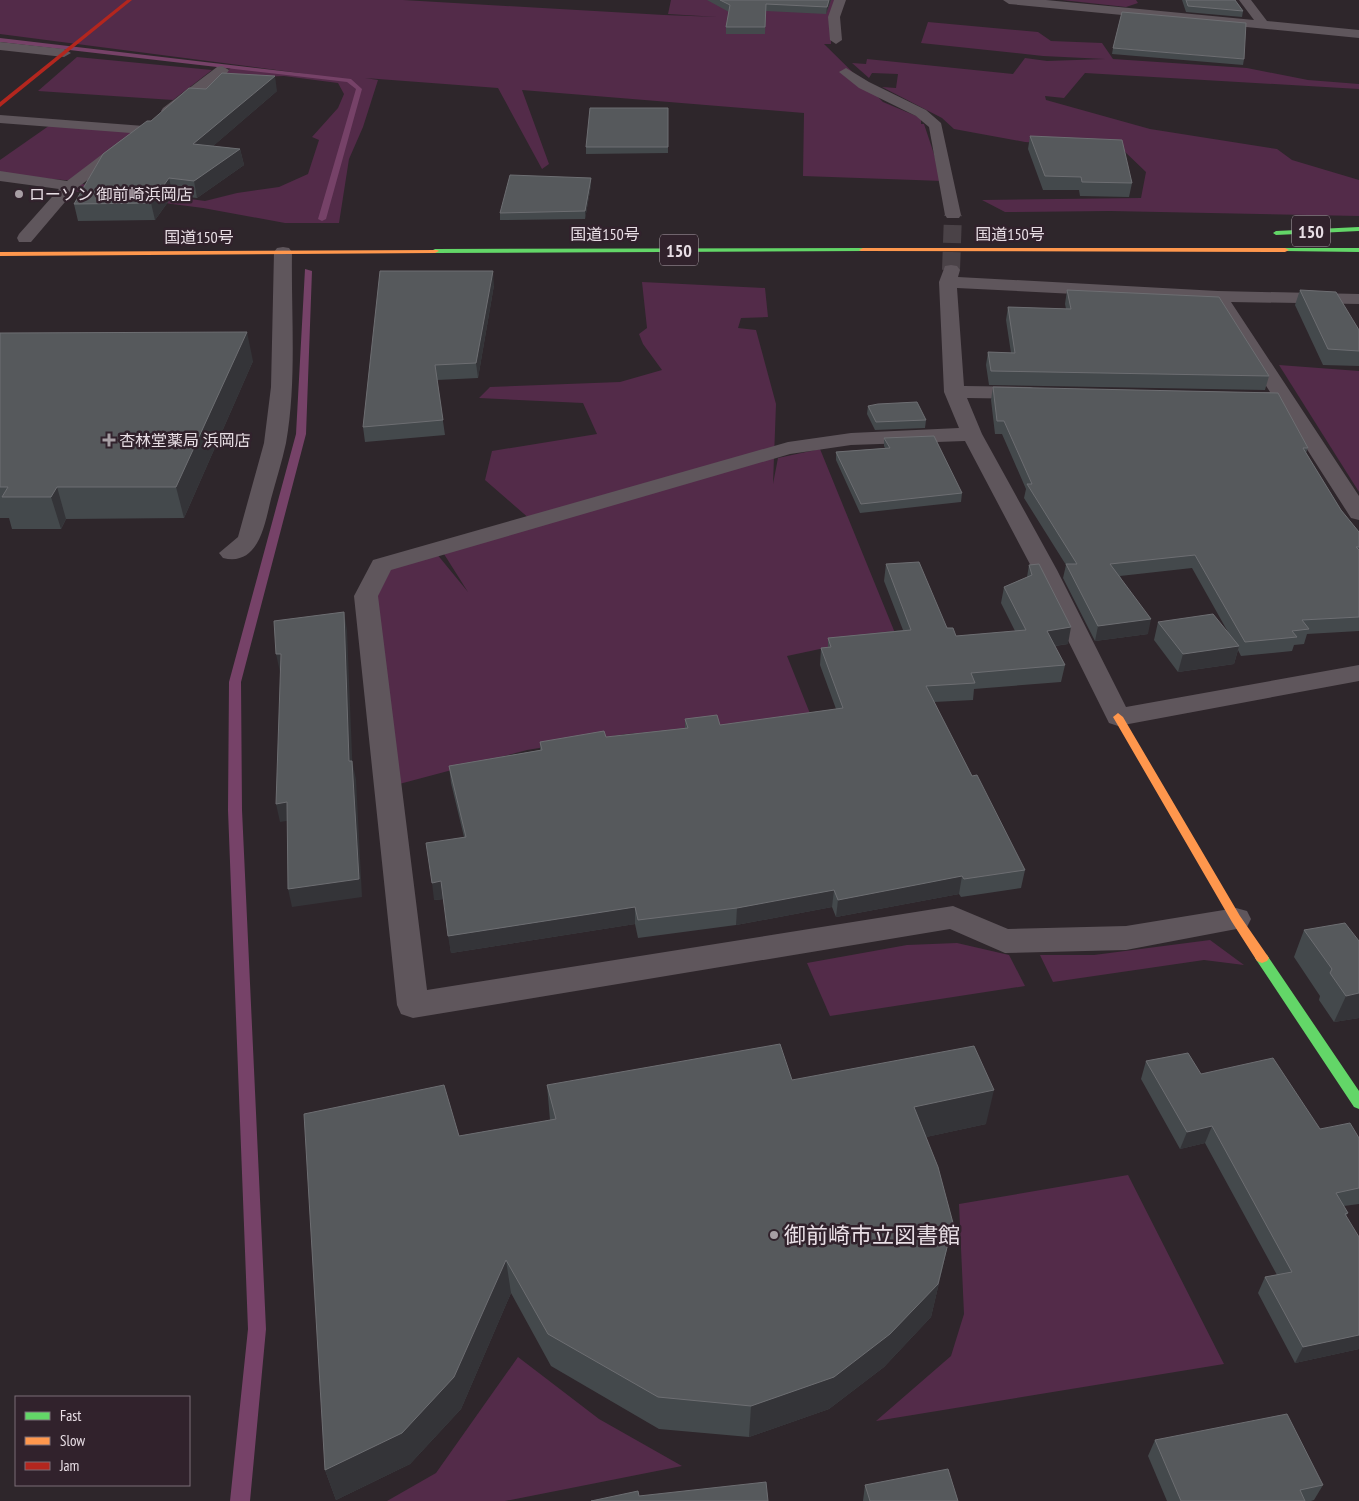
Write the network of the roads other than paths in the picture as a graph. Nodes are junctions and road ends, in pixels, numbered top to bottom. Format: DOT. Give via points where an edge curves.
graph roads {
  1 [pos="130,0"];
  2 [pos="840,0"];
  3 [pos="1009,0"];
  4 [pos="1245,0"];
  5 [pos="1263,24"];
  6 [pos="1359,34"];
  7 [pos="836,40"];
  8 [pos="0,46"];
  9 [pos="68,50"];
  10 [pos="222,70"];
  11 [pos="846,72"];
  12 [pos="0,105"];
  13 [pos="0,119"];
  14 [pos="144,130"];
  15 [pos="0,176"];
  16 [pos="70,186"];
  17 [pos="953,215"];
  18 [pos="1359,229"];
  19 [pos="1359,233"];
  20 [pos="21,238"];
  21 [pos="44,238"];
  22 [pos="1264,250"];
  23 [pos="1359,250"];
  24 [pos="283,252"];
  25 [pos="0,254"];
  26 [pos="1359,254"];
  27 [pos="1218,296"];
  28 [pos="1359,299"];
  29 [pos="954,392"];
  30 [pos="1052,394"];
  31 [pos="1228,397"];
  32 [pos="1286,398"];
  33 [pos="972,434"];
  34 [pos="1359,513"];
  35 [pos="231,553"];
  36 [pos="1355,681"];
  37 [pos="1118,717"];
  38 [pos="1236,920"];
  39 [pos="1359,1103"];
  1 -- 9 [label="main road"];
  2 -- 7 [label="street" via="834,17"];
  3 -- 5 [label="street"];
  4 -- 5 [label="street"];
  5 -- 6 [label="street"];
  8 -- 9 [label="street"];
  9 -- 12 [label="main road"];
  10 -- 14 [label="street"];
  11 -- 17 [label="street" via="864,85 921,113 936,126"];
  13 -- 14 [label="street"];
  14 -- 16 [label="street"];
  15 -- 16 [label="street"];
  16 -- 20 [label="street"];
  18 -- 19 [label="main road, 150" via="1262,233"];
  20 -- 21 [label="main road"];
  22 -- 23 [label="main road, 国道150号 / 150"];
  22 -- 24 [label="main road, 国道150号 / 150"];
  22 -- 26 [label="main road, 150"];
  24 -- 25 [label="main road, 国道150号 / 150"];
  24 -- 35 [label="street" via="281,387 275,443 249,540"];
  27 -- 28 [label="street"];
  27 -- 29 [label="street" via="949,276"];
  27 -- 32 [label="street"];
  29 -- 30 [label="street"];
  29 -- 33 [label="street"];
  31 -- 32 [label="street"];
  32 -- 34 [label="street"];
  33 -- 37 [label="street" via="1045,570"];
  33 -- 38 [label="street" via="851,439 788,448 381,565 366,596 413,1005 953,917 1005,941 1126,938"];
  36 -- 37 [label="street"];
  37 -- 38 [label="main road"];
  38 -- 39 [label="main road"];
}
